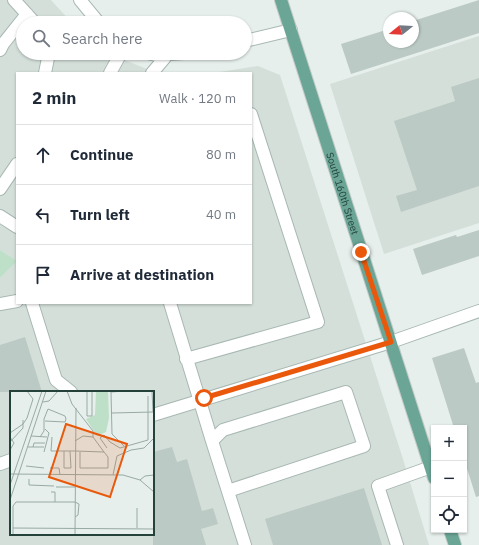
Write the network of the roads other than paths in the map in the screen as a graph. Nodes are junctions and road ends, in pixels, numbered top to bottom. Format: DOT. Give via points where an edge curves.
graph roads {
  1 [pos="14,0"];
  2 [pos="80,0"];
  3 [pos="281,0"];
  4 [pos="28,16"];
  5 [pos="93,16"];
  6 [pos="291,30"];
  7 [pos="16,32"];
  8 [pos="252,39"];
  9 [pos="0,50"];
  10 [pos="48,60"];
  11 [pos="117,60"];
  12 [pos="163,60"];
  13 [pos="45,72"];
  14 [pos="111,72"];
  15 [pos="153,72"];
  16 [pos="252,117"];
  17 [pos="16,165"];
  18 [pos="0,189"];
  19 [pos="0,216"];
  20 [pos="16,227"];
  21 [pos="16,301"];
  22 [pos="0,304"];
  23 [pos="32,304"];
  24 [pos="170,304"];
  25 [pos="479,311"];
  26 [pos="391,342"];
  27 [pos="186,359"];
  28 [pos="70,391"];
  29 [pos="198,400"];
  30 [pos="154,414"];
  31 [pos="212,441"];
  32 [pos="10,460"];
  33 [pos="0,464"];
  34 [pos="431,470"];
  35 [pos="431,473"];
  36 [pos="228,491"];
  37 [pos="451,533"];
  38 [pos="245,545"];
  39 [pos="397,545"];
  40 [pos="455,545"];
  1 -- 4 [label="street"];
  2 -- 5 [label="street"];
  3 -- 6 [label="main road, South 160th Street"];
  6 -- 8 [label="street"];
  6 -- 26 [label="main road, South 160th Street"];
  7 -- 9 [label="street"];
  10 -- 13 [label="street"];
  11 -- 14 [label="street"];
  12 -- 15 [label="street"];
  16 -- 27 [label="street" via="318,322"];
  17 -- 18 [label="street"];
  19 -- 20 [label="street"];
  21 -- 22 [label="street"];
  23 -- 28 [label="street" via="56,380"];
  24 -- 27 [label="street"];
  25 -- 26 [label="street"];
  26 -- 29 [label="street"];
  26 -- 34 [label="main road, South 160th Street"];
  27 -- 29 [label="street"];
  29 -- 30 [label="street"];
  29 -- 31 [label="street"];
  31 -- 36 [label="street"];
  31 -- 36 [label="street" via="223,430 346,392 364,446"];
  32 -- 33 [label="street"];
  35 -- 39 [label="street" via="378,486"];
  36 -- 38 [label="street"];
  37 -- 40 [label="main road"];
}
